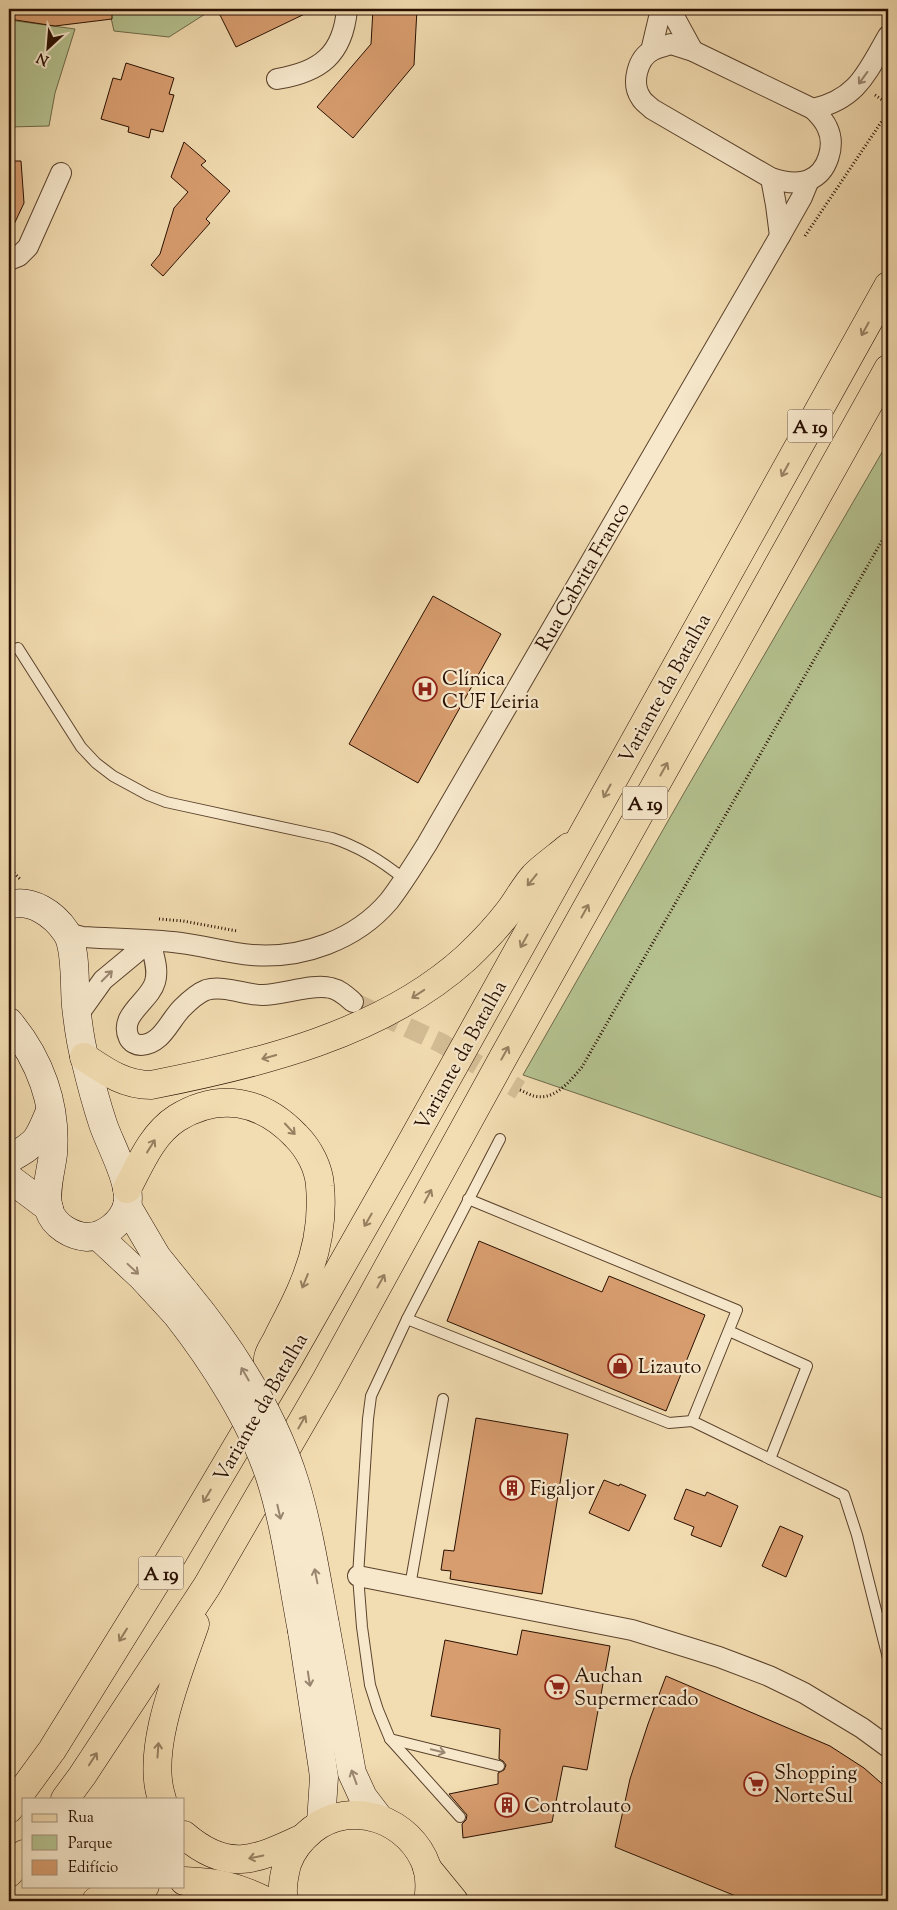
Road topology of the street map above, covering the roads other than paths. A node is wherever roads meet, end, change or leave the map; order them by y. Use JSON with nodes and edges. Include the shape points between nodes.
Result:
{"nodes":[{"id":1,"x":347,"y":9,"type":"edge"},
{"id":2,"x":661,"y":9,"type":"edge"},
{"id":3,"x":670,"y":9,"type":"edge"},
{"id":4,"x":888,"y":36,"type":"edge"},
{"id":5,"x":651,"y":51,"type":"junction"},
{"id":6,"x":693,"y":51,"type":"junction"},
{"id":7,"x":277,"y":79,"type":"dead end"},
{"id":8,"x":813,"y":109,"type":"junction"},
{"id":9,"x":61,"y":173,"type":"dead end"},
{"id":10,"x":771,"y":178,"type":"junction"},
{"id":11,"x":809,"y":180,"type":"junction"},
{"id":12,"x":780,"y":236,"type":"junction"},
{"id":13,"x":9,"y":260,"type":"edge"},
{"id":14,"x":888,"y":286,"type":"edge"},
{"id":15,"x":888,"y":369,"type":"edge"},
{"id":16,"x":18,"y":648,"type":"dead end"},
{"id":17,"x":582,"y":837,"type":"junction"},
{"id":18,"x":404,"y":879,"type":"junction"},
{"id":19,"x":16,"y":896,"type":"edge"},
{"id":20,"x":67,"y":933,"type":"junction"},
{"id":21,"x":150,"y":941,"type":"junction"},
{"id":22,"x":353,"y":1002,"type":"tunnel mouth"},
{"id":23,"x":78,"y":1015,"type":"junction"},
{"id":24,"x":9,"y":1022,"type":"edge"},
{"id":25,"x":84,"y":1057,"type":"junction"},
{"id":26,"x":50,"y":1110,"type":"junction"},
{"id":27,"x":500,"y":1139,"type":"dead end"},
{"id":28,"x":9,"y":1159,"type":"edge"},
{"id":29,"x":9,"y":1178,"type":"edge"},
{"id":30,"x":127,"y":1198,"type":"junction"},
{"id":31,"x":468,"y":1199,"type":"junction"},
{"id":32,"x":48,"y":1208,"type":"junction"},
{"id":33,"x":98,"y":1236,"type":"junction"},
{"id":34,"x":182,"y":1304,"type":"junction"},
{"id":35,"x":406,"y":1319,"type":"junction"},
{"id":36,"x":729,"y":1331,"type":"junction"},
{"id":37,"x":267,"y":1394,"type":"junction"},
{"id":38,"x":443,"y":1399,"type":"dead end"},
{"id":39,"x":692,"y":1421,"type":"junction"},
{"id":40,"x":770,"y":1459,"type":"junction"},
{"id":41,"x":358,"y":1576,"type":"junction"},
{"id":42,"x":207,"y":1586,"type":"junction"},
{"id":43,"x":410,"y":1586,"type":"junction"},
{"id":44,"x":313,"y":1627,"type":"junction"},
{"id":45,"x":888,"y":1658,"type":"edge"},
{"id":46,"x":390,"y":1739,"type":"junction"},
{"id":47,"x":888,"y":1747,"type":"edge"},
{"id":48,"x":499,"y":1766,"type":"dead end"},
{"id":49,"x":66,"y":1798,"type":"edge"},
{"id":50,"x":162,"y":1798,"type":"edge"},
{"id":51,"x":9,"y":1809,"type":"edge"},
{"id":52,"x":460,"y":1817,"type":"dead end"},
{"id":53,"x":379,"y":1818,"type":"junction"},
{"id":54,"x":311,"y":1831,"type":"junction"},
{"id":55,"x":185,"y":1836,"type":"edge"},
{"id":56,"x":22,"y":1857,"type":"edge"},
{"id":57,"x":9,"y":1873,"type":"edge"},
{"id":58,"x":185,"y":1882,"type":"edge"},
{"id":59,"x":138,"y":1888,"type":"edge"},
{"id":60,"x":448,"y":1900,"type":"edge"},
{"id":61,"x":96,"y":1901,"type":"edge"},
{"id":62,"x":266,"y":1901,"type":"edge"},
{"id":63,"x":284,"y":1901,"type":"edge"}],
"edges":[{"from":1,"to":7,"type":"street","via":[[342,32],[326,60],[314,69]]},
{"from":2,"to":5,"type":"street"},
{"from":3,"to":6,"type":"street"},
{"from":4,"to":8,"type":"street","one_way":true,"via":[[862,80],[838,100]]},
{"from":5,"to":6,"type":"street","via":[[672,44]]},
{"from":5,"to":10,"type":"street","via":[[636,73],[640,98],[652,109]]},
{"from":6,"to":8,"type":"street"},
{"from":8,"to":11,"type":"street","name":"Rua Cabrita Franco","via":[[827,126],[831,138],[823,168]]},
{"from":9,"to":13,"type":"street","via":[[28,247]]},
{"from":10,"to":11,"type":"street","via":[[785,182]]},
{"from":10,"to":12,"type":"street"},
{"from":11,"to":12,"type":"street","name":"Rua Cabrita Franco"},
{"from":12,"to":18,"type":"street","name":"Rua Cabrita Franco"},
{"from":14,"to":17,"type":"main road","name":"Variante da Batalha","number":"A 19","one_way":true},
{"from":42,"to":15,"type":"main road","name":"Variante da Batalha","number":"A 19","one_way":true,"via":[[326,1380]]},
{"from":16,"to":18,"type":"lane","via":[[81,747],[113,776],[166,802],[351,844]]},
{"from":17,"to":25,"type":"main road","one_way":true,"via":[[534,877],[493,931],[465,959],[422,991],[371,1021],[339,1035],[272,1056],[151,1085],[125,1082]]},
{"from":17,"to":37,"type":"main road","name":"Variante da Batalha","number":"A 19","one_way":true},
{"from":18,"to":21,"type":"street","name":"Rua Cabrita Franco","via":[[388,901],[356,929],[303,952],[252,955]]},
{"from":19,"to":20,"type":"main road","via":[[59,923]]},
{"from":20,"to":21,"type":"street","name":"Rua Cabrita Franco","via":[[82,937]]},
{"from":20,"to":23,"type":"main road"},
{"from":21,"to":22,"type":"street","via":[[156,982],[132,1014],[126,1029],[133,1043],[139,1045],[159,1038],[182,1008],[206,990],[274,995],[329,987]]},
{"from":23,"to":21,"type":"street","one_way":true,"via":[[102,980]]},
{"from":23,"to":25,"type":"main road"},
{"from":24,"to":26,"type":"main road","via":[[36,1062],[46,1087]]},
{"from":25,"to":30,"type":"main road"},
{"from":26,"to":28,"type":"main road","via":[[34,1144]]},
{"from":26,"to":32,"type":"main road","via":[[53,1147]]},
{"from":27,"to":31,"type":"lane"},
{"from":29,"to":32,"type":"main road"},
{"from":30,"to":33,"type":"main road","via":[[121,1218]]},
{"from":30,"to":34,"type":"main road"},
{"from":30,"to":37,"type":"main road","one_way":true,"via":[[147,1152],[164,1128],[188,1112],[212,1103],[256,1108],[283,1122],[301,1141],[312,1158],[320,1184],[317,1248],[304,1284],[268,1357]]},
{"from":31,"to":35,"type":"lane"},
{"from":31,"to":36,"type":"lane","via":[[737,1310]]},
{"from":32,"to":33,"type":"main road","via":[[52,1218],[68,1231],[80,1236]]},
{"from":33,"to":34,"type":"main road","one_way":true,"via":[[142,1277]]},
{"from":34,"to":44,"type":"main road","bridge":true,"via":[[235,1357],[280,1441],[307,1528]]},
{"from":35,"to":39,"type":"lane","via":[[669,1423]]},
{"from":35,"to":41,"type":"lane","via":[[371,1396]]},
{"from":36,"to":39,"type":"lane"},
{"from":36,"to":40,"type":"lane","via":[[807,1366]]},
{"from":37,"to":51,"type":"main road","name":"Variante da Batalha","number":"A 19","one_way":true,"via":[[171,1558],[52,1750]]},
{"from":38,"to":43,"type":"lane"},
{"from":39,"to":40,"type":"lane"},
{"from":40,"to":45,"type":"lane","via":[[844,1495]]},
{"from":41,"to":43,"type":"street"},
{"from":41,"to":46,"type":"lane","via":[[370,1686]]},
{"from":49,"to":42,"type":"main road","name":"Variante da Batalha","number":"A 19","one_way":true},
{"from":50,"to":42,"type":"main road","one_way":true,"via":[[158,1778],[160,1738],[172,1688]]},
{"from":43,"to":47,"type":"street","via":[[632,1630],[718,1657],[804,1693]]},
{"from":53,"to":44,"type":"main road","one_way":true,"via":[[363,1797],[352,1773]]},
{"from":44,"to":54,"type":"main road","one_way":true,"via":[[323,1784]]},
{"from":46,"to":48,"type":"lane","one_way":true},
{"from":46,"to":52,"type":"lane"},
{"from":53,"to":54,"type":"main road","via":[[360,1814],[340,1816]]},
{"from":53,"to":60,"type":"main road","via":[[400,1829],[417,1846]]},
{"from":54,"to":55,"type":"main road","one_way":true,"via":[[266,1855],[245,1860],[207,1852]]},
{"from":54,"to":63,"type":"main road","via":[[290,1856],[284,1876]]},
{"from":56,"to":57,"type":"main road"},
{"from":58,"to":62,"type":"main road","via":[[223,1884]]},
{"from":59,"to":61,"type":"main road"}]}
